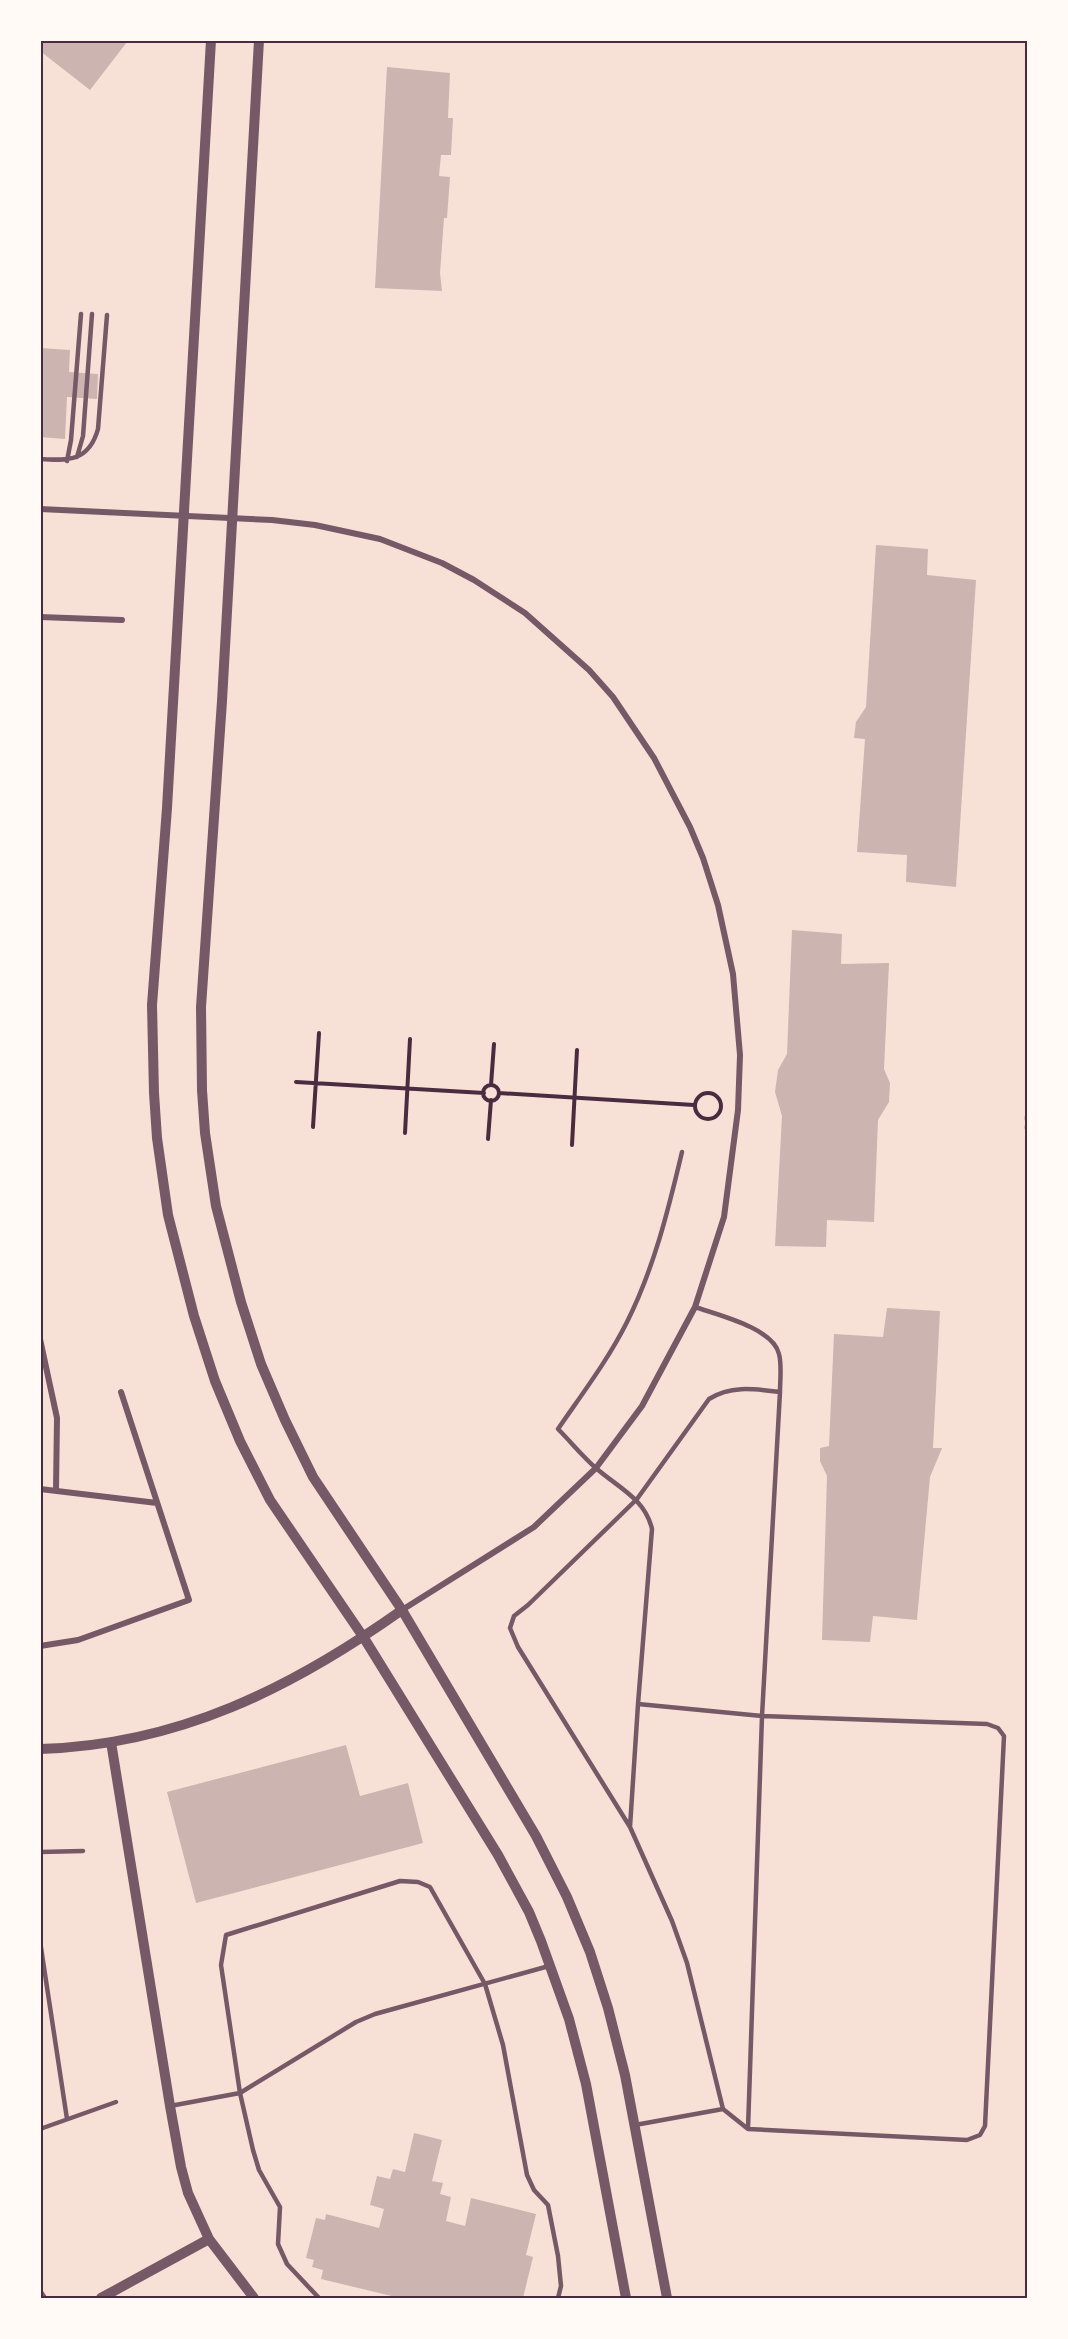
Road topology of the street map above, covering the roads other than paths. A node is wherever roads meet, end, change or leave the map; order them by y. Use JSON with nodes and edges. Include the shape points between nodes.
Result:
{"nodes":[{"id":1,"x":211,"y":40,"type":"edge"},
{"id":2,"x":259,"y":40,"type":"edge"},
{"id":3,"x":81,"y":314,"type":"dead end"},
{"id":4,"x":93,"y":314,"type":"dead end"},
{"id":5,"x":107,"y":315,"type":"dead end"},
{"id":6,"x":77,"y":457,"type":"junction"},
{"id":7,"x":40,"y":459,"type":"edge"},
{"id":8,"x":67,"y":461,"type":"junction"},
{"id":9,"x":40,"y":508,"type":"edge"},
{"id":10,"x":183,"y":515,"type":"junction"},
{"id":11,"x":233,"y":518,"type":"junction"},
{"id":12,"x":40,"y":616,"type":"edge"},
{"id":13,"x":122,"y":620,"type":"dead end"},
{"id":14,"x":682,"y":1152,"type":"dead end"},
{"id":15,"x":695,"y":1307,"type":"junction"},
{"id":16,"x":40,"y":1339,"type":"edge"},
{"id":17,"x":121,"y":1392,"type":"dead end"},
{"id":18,"x":780,"y":1392,"type":"junction"},
{"id":19,"x":596,"y":1468,"type":"junction"},
{"id":20,"x":40,"y":1489,"type":"edge"},
{"id":21,"x":56,"y":1490,"type":"junction"},
{"id":22,"x":637,"y":1499,"type":"junction"},
{"id":23,"x":157,"y":1503,"type":"junction"},
{"id":24,"x":402,"y":1610,"type":"junction"},
{"id":25,"x":364,"y":1638,"type":"junction"},
{"id":26,"x":40,"y":1646,"type":"edge"},
{"id":27,"x":638,"y":1704,"type":"junction"},
{"id":28,"x":762,"y":1716,"type":"junction"},
{"id":29,"x":111,"y":1742,"type":"junction"},
{"id":30,"x":40,"y":1749,"type":"edge"},
{"id":31,"x":630,"y":1827,"type":"junction"},
{"id":32,"x":83,"y":1851,"type":"dead end"},
{"id":33,"x":40,"y":1852,"type":"edge"},
{"id":34,"x":40,"y":1941,"type":"edge"},
{"id":35,"x":550,"y":1966,"type":"junction"},
{"id":36,"x":485,"y":1984,"type":"junction"},
{"id":37,"x":240,"y":2093,"type":"junction"},
{"id":38,"x":116,"y":2102,"type":"dead end"},
{"id":39,"x":170,"y":2106,"type":"junction"},
{"id":40,"x":723,"y":2109,"type":"junction"},
{"id":41,"x":67,"y":2119,"type":"junction"},
{"id":42,"x":635,"y":2125,"type":"junction"},
{"id":43,"x":40,"y":2129,"type":"edge"},
{"id":44,"x":748,"y":2129,"type":"junction"},
{"id":45,"x":209,"y":2239,"type":"junction"},
{"id":46,"x":40,"y":2292,"type":"edge"},
{"id":47,"x":44,"y":2298,"type":"edge"},
{"id":48,"x":100,"y":2298,"type":"edge"},
{"id":49,"x":254,"y":2298,"type":"edge"},
{"id":50,"x":320,"y":2298,"type":"edge"},
{"id":51,"x":558,"y":2298,"type":"edge"},
{"id":52,"x":626,"y":2298,"type":"edge"},
{"id":53,"x":667,"y":2298,"type":"edge"}],
"edges":[{"from":1,"to":10,"type":"street"},
{"from":2,"to":11,"type":"street"},
{"from":3,"to":8,"type":"lane"},
{"from":4,"to":6,"type":"lane","via":[[83,436]]},
{"from":5,"to":6,"type":"lane","via":[[98,429],[86,452]]},
{"from":6,"to":8,"type":"lane"},
{"from":7,"to":8,"type":"lane"},
{"from":9,"to":10,"type":"street"},
{"from":10,"to":11,"type":"street"},
{"from":10,"to":25,"type":"street","via":[[168,808],[152,1005],[157,1138],[168,1215],[194,1317],[240,1441],[270,1500]]},
{"from":11,"to":15,"type":"street","via":[[296,522],[353,532],[442,562],[474,580],[525,613],[589,670],[613,697],[654,758],[703,858],[725,935],[737,1009],[740,1066],[732,1166],[724,1216]]},
{"from":11,"to":24,"type":"street","via":[[201,1007],[202,1090],[216,1206],[241,1302],[285,1420],[313,1477]]},
{"from":12,"to":13,"type":"street"},
{"from":14,"to":19,"type":"lane","via":[[645,1284],[610,1353],[558,1429]]},
{"from":15,"to":18,"type":"lane","via":[[753,1328],[776,1345],[780,1355]]},
{"from":15,"to":19,"type":"street","via":[[642,1406]]},
{"from":16,"to":21,"type":"street","via":[[57,1418]]},
{"from":17,"to":23,"type":"street"},
{"from":18,"to":22,"type":"lane","via":[[745,1388],[721,1392],[709,1399]]},
{"from":18,"to":28,"type":"lane"},
{"from":19,"to":22,"type":"lane"},
{"from":19,"to":24,"type":"street","via":[[534,1527]]},
{"from":20,"to":21,"type":"street"},
{"from":21,"to":23,"type":"street"},
{"from":22,"to":27,"type":"lane","via":[[652,1529]]},
{"from":22,"to":31,"type":"lane","via":[[514,1616],[510,1628]]},
{"from":23,"to":26,"type":"street","via":[[189,1600],[78,1640]]},
{"from":24,"to":25,"type":"street"},
{"from":24,"to":42,"type":"street","via":[[536,1836],[567,1898],[608,2008]]},
{"from":25,"to":29,"type":"street","via":[[257,1698],[190,1723]]},
{"from":25,"to":35,"type":"street","via":[[498,1855],[529,1912]]},
{"from":27,"to":28,"type":"lane"},
{"from":27,"to":31,"type":"lane"},
{"from":28,"to":44,"type":"lane"},
{"from":28,"to":44,"type":"lane","via":[[987,1724],[998,1728],[1004,1736],[985,2126],[980,2135],[967,2140]]},
{"from":29,"to":30,"type":"street"},
{"from":29,"to":39,"type":"street"},
{"from":31,"to":40,"type":"lane","via":[[687,1963]]},
{"from":32,"to":33,"type":"lane"},
{"from":34,"to":41,"type":"lane"},
{"from":35,"to":36,"type":"lane"},
{"from":35,"to":52,"type":"street","via":[[586,2084]]},
{"from":36,"to":37,"type":"lane","via":[[356,2022]]},
{"from":36,"to":37,"type":"lane","via":[[430,1887],[418,1882],[400,1881],[226,1935],[221,1965]]},
{"from":36,"to":51,"type":"lane","via":[[503,2045],[527,2175],[548,2205],[558,2256]]},
{"from":37,"to":39,"type":"lane"},
{"from":37,"to":50,"type":"lane","via":[[259,2170],[280,2207],[278,2244],[287,2264]]},
{"from":38,"to":41,"type":"lane"},
{"from":39,"to":45,"type":"street","via":[[188,2193]]},
{"from":40,"to":42,"type":"lane"},
{"from":40,"to":44,"type":"lane"},
{"from":41,"to":43,"type":"lane"},
{"from":42,"to":53,"type":"street"},
{"from":45,"to":48,"type":"street"},
{"from":45,"to":49,"type":"street"},
{"from":46,"to":47,"type":"street"}]}
